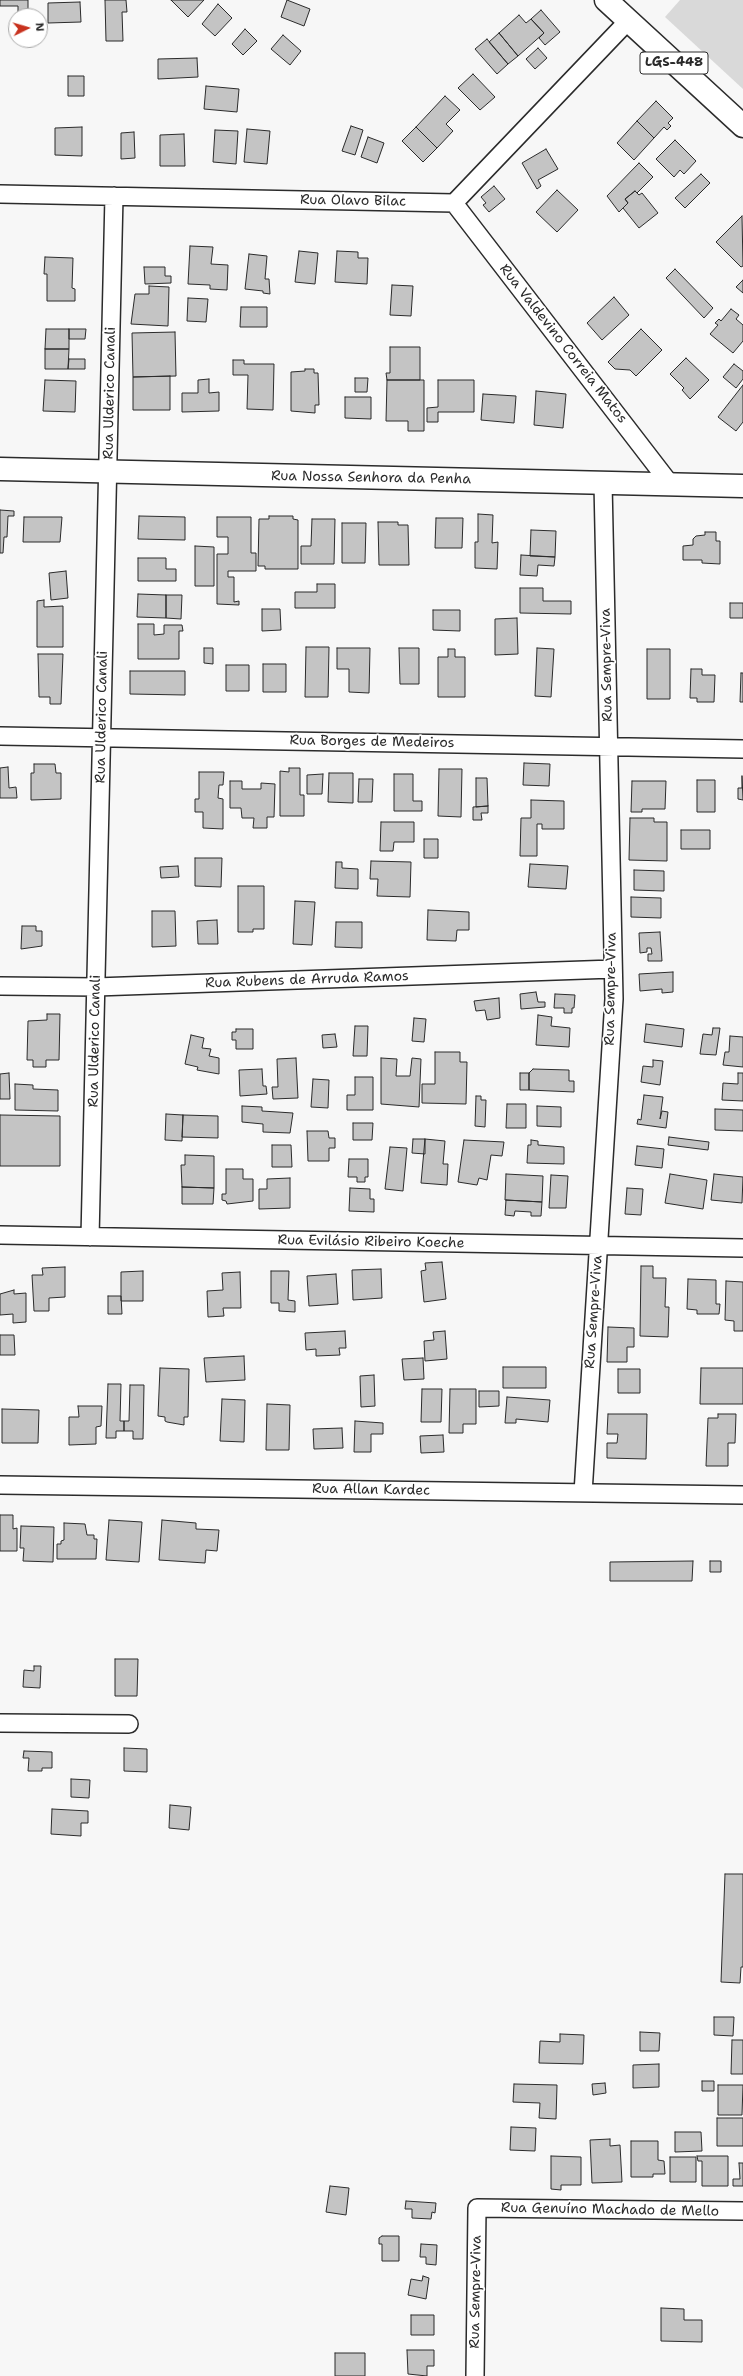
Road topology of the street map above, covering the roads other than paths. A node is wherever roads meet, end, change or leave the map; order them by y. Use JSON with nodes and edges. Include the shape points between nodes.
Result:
{"nodes":[{"id":1,"x":606,"y":0,"type":"edge"},
{"id":2,"x":628,"y":21,"type":"junction"},
{"id":3,"x":743,"y":126,"type":"edge"},
{"id":4,"x":0,"y":194,"type":"edge"},
{"id":5,"x":114,"y":196,"type":"junction"},
{"id":6,"x":454,"y":203,"type":"junction"},
{"id":7,"x":0,"y":470,"type":"edge"},
{"id":8,"x":108,"y":472,"type":"junction"},
{"id":9,"x":603,"y":483,"type":"junction"},
{"id":10,"x":672,"y":485,"type":"junction"},
{"id":11,"x":743,"y":486,"type":"edge"},
{"id":12,"x":0,"y":736,"type":"edge"},
{"id":13,"x":102,"y":738,"type":"junction"},
{"id":14,"x":610,"y":747,"type":"junction"},
{"id":15,"x":743,"y":749,"type":"edge"},
{"id":16,"x":614,"y":969,"type":"junction"},
{"id":17,"x":0,"y":986,"type":"edge"},
{"id":18,"x":96,"y":988,"type":"junction"},
{"id":19,"x":0,"y":1236,"type":"edge"},
{"id":20,"x":90,"y":1237,"type":"junction"},
{"id":21,"x":598,"y":1246,"type":"junction"},
{"id":22,"x":743,"y":1248,"type":"edge"},
{"id":23,"x":0,"y":1485,"type":"edge"},
{"id":24,"x":583,"y":1493,"type":"junction"},
{"id":25,"x":743,"y":1495,"type":"edge"},
{"id":26,"x":0,"y":1723,"type":"edge"},
{"id":27,"x":129,"y":1724,"type":"dead end"},
{"id":28,"x":478,"y":2208,"type":"joint"},
{"id":29,"x":743,"y":2211,"type":"edge"},
{"id":30,"x":475,"y":2376,"type":"edge"}],
"edges":[{"from":1,"to":2,"type":"street","number":"LGS-448"},
{"from":2,"to":3,"type":"street","number":"LGS-448"},
{"from":2,"to":6,"type":"street"},
{"from":4,"to":5,"type":"street","name":"Rua Olavo Bilac"},
{"from":5,"to":6,"type":"street","name":"Rua Olavo Bilac"},
{"from":5,"to":8,"type":"street","name":"Rua Ulderico Canali"},
{"from":6,"to":10,"type":"street","name":"Rua Valdevino Correia Matos"},
{"from":7,"to":8,"type":"street","name":"Rua Nossa Senhora da Penha"},
{"from":8,"to":9,"type":"street","name":"Rua Nossa Senhora da Penha"},
{"from":8,"to":13,"type":"street","name":"Rua Ulderico Canali"},
{"from":9,"to":10,"type":"street","name":"Rua Nossa Senhora da Penha"},
{"from":9,"to":14,"type":"street","name":"Rua Sempre-Viva"},
{"from":10,"to":11,"type":"street","name":"Rua Nossa Senhora da Penha"},
{"from":12,"to":13,"type":"street","name":"Rua Borges de Medeiros"},
{"from":13,"to":14,"type":"street","name":"Rua Borges de Medeiros"},
{"from":13,"to":18,"type":"street","name":"Rua Ulderico Canali"},
{"from":14,"to":15,"type":"street","name":"Rua Borges de Medeiros"},
{"from":14,"to":16,"type":"street","name":"Rua Sempre-Viva"},
{"from":16,"to":18,"type":"street","name":"Rua Rubens de Arruda Ramos"},
{"from":16,"to":21,"type":"street","name":"Rua Sempre-Viva"},
{"from":17,"to":18,"type":"street","name":"Rua Rubens de Arruda Ramos"},
{"from":18,"to":20,"type":"street","name":"Rua Ulderico Canali"},
{"from":19,"to":20,"type":"street","name":"Rua Evilásio Ribeiro Koeche"},
{"from":20,"to":21,"type":"street","name":"Rua Evilásio Ribeiro Koeche"},
{"from":21,"to":22,"type":"street","name":"Rua Evilásio Ribeiro Koeche"},
{"from":21,"to":24,"type":"street","name":"Rua Sempre-Viva"},
{"from":23,"to":24,"type":"street","name":"Rua Allan Kardec"},
{"from":24,"to":25,"type":"street","name":"Rua Allan Kardec"},
{"from":26,"to":27,"type":"street"},
{"from":28,"to":29,"type":"street","name":"Rua Genuíno Machado de Mello"},
{"from":28,"to":30,"type":"street","name":"Rua Sempre-Viva"}]}
